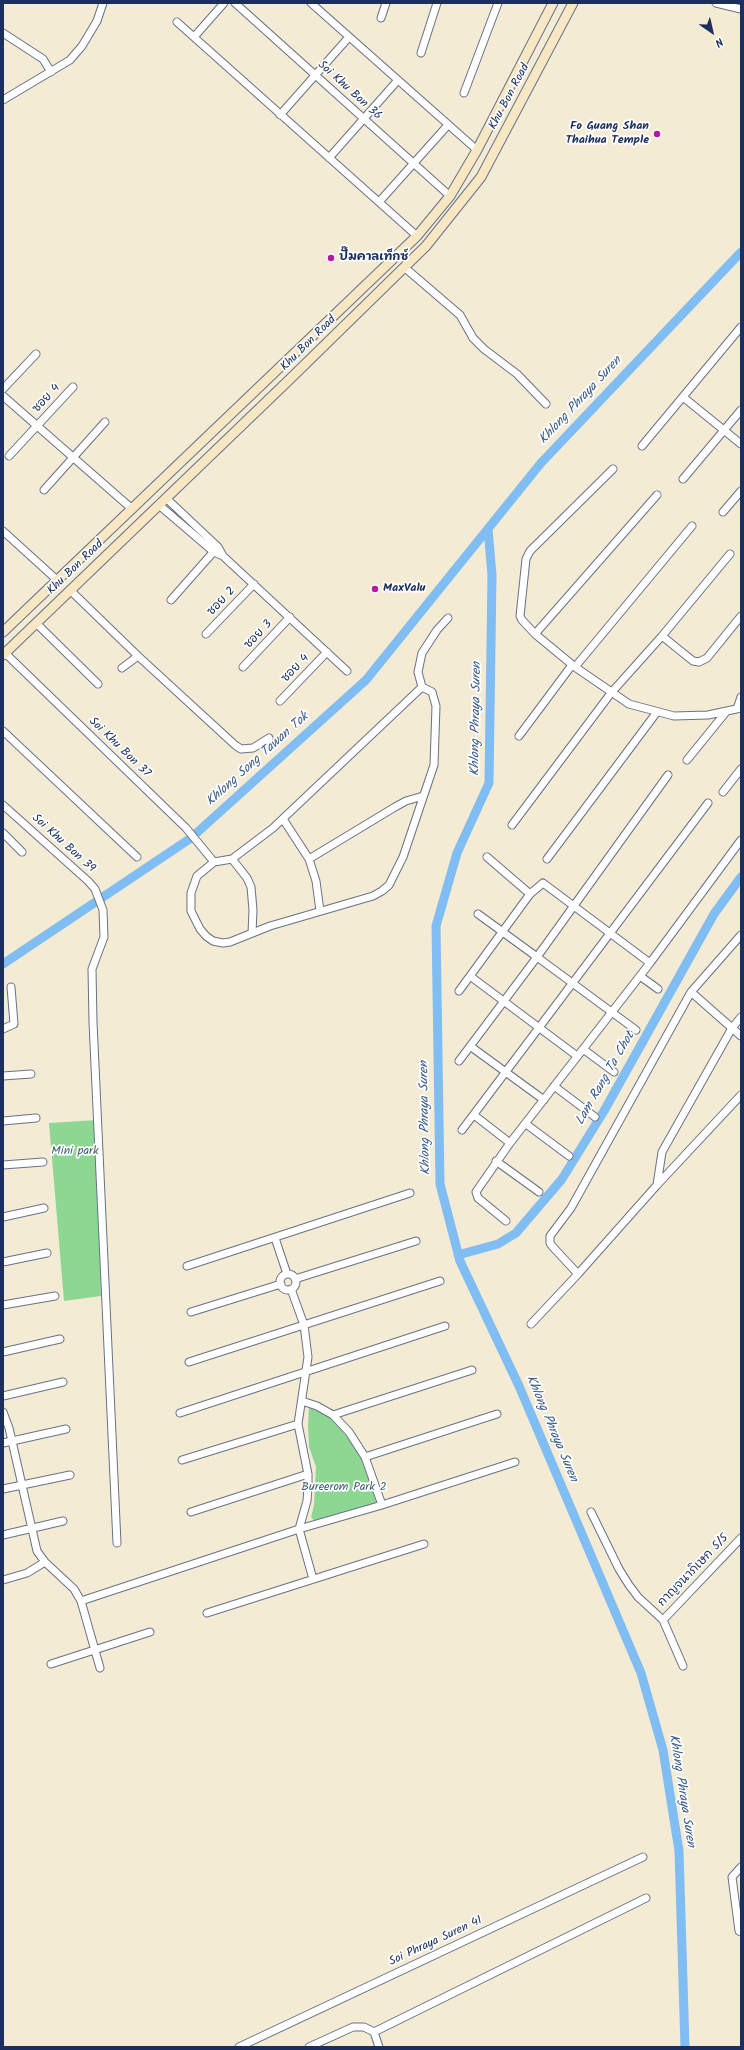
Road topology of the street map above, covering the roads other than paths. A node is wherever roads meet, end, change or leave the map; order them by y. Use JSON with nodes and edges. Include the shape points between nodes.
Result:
{"nodes":[{"id":1,"x":103,"y":3,"type":"edge"},
{"id":2,"x":224,"y":3,"type":"edge"},
{"id":3,"x":235,"y":3,"type":"edge"},
{"id":4,"x":311,"y":3,"type":"edge"},
{"id":5,"x":386,"y":3,"type":"edge"},
{"id":6,"x":438,"y":3,"type":"edge"},
{"id":7,"x":498,"y":3,"type":"edge"},
{"id":8,"x":553,"y":3,"type":"edge"},
{"id":9,"x":573,"y":3,"type":"edge"},
{"id":10,"x":716,"y":3,"type":"edge"},
{"id":11,"x":737,"y":7,"type":"edge"},
{"id":12,"x":381,"y":18,"type":"dead end"},
{"id":13,"x":177,"y":22,"type":"dead end"},
{"id":14,"x":3,"y":33,"type":"edge"},
{"id":15,"x":194,"y":37,"type":"junction"},
{"id":16,"x":350,"y":37,"type":"junction"},
{"id":17,"x":421,"y":53,"type":"dead end"},
{"id":18,"x":51,"y":72,"type":"junction"},
{"id":19,"x":316,"y":76,"type":"junction"},
{"id":20,"x":398,"y":80,"type":"junction"},
{"id":21,"x":464,"y":93,"type":"dead end"},
{"id":22,"x":3,"y":100,"type":"edge"},
{"id":23,"x":280,"y":115,"type":"junction"},
{"id":24,"x":364,"y":119,"type":"junction"},
{"id":25,"x":448,"y":125,"type":"junction"},
{"id":26,"x":477,"y":150,"type":"junction"},
{"id":27,"x":329,"y":158,"type":"junction"},
{"id":28,"x":414,"y":164,"type":"junction"},
{"id":29,"x":450,"y":196,"type":"junction"},
{"id":30,"x":380,"y":202,"type":"junction"},
{"id":31,"x":416,"y":236,"type":"junction"},
{"id":32,"x":404,"y":267,"type":"junction"},
{"id":33,"x":741,"y":327,"type":"edge"},
{"id":34,"x":320,"y":329,"type":"junction"},
{"id":35,"x":330,"y":339,"type":"junction"},
{"id":36,"x":36,"y":354,"type":"dead end"},
{"id":37,"x":73,"y":387,"type":"dead end"},
{"id":38,"x":3,"y":389,"type":"edge"},
{"id":39,"x":3,"y":396,"type":"edge"},
{"id":40,"x":683,"y":398,"type":"junction"},
{"id":41,"x":546,"y":404,"type":"dead end"},
{"id":42,"x":741,"y":410,"type":"edge"},
{"id":43,"x":105,"y":422,"type":"dead end"},
{"id":44,"x":36,"y":426,"type":"junction"},
{"id":45,"x":724,"y":430,"type":"junction"},
{"id":46,"x":741,"y":444,"type":"edge"},
{"id":47,"x":642,"y":446,"type":"dead end"},
{"id":48,"x":9,"y":456,"type":"dead end"},
{"id":49,"x":73,"y":458,"type":"junction"},
{"id":50,"x":612,"y":470,"type":"dead end"},
{"id":51,"x":683,"y":479,"type":"dead end"},
{"id":52,"x":44,"y":490,"type":"dead end"},
{"id":53,"x":741,"y":491,"type":"edge"},
{"id":54,"x":657,"y":495,"type":"dead end"},
{"id":55,"x":166,"y":498,"type":"junction"},
{"id":56,"x":159,"y":505,"type":"junction"},
{"id":57,"x":131,"y":508,"type":"junction"},
{"id":58,"x":723,"y":512,"type":"dead end"},
{"id":59,"x":692,"y":526,"type":"dead end"},
{"id":60,"x":3,"y":531,"type":"edge"},
{"id":61,"x":216,"y":550,"type":"junction"},
{"id":62,"x":730,"y":554,"type":"dead end"},
{"id":63,"x":57,"y":580,"type":"junction"},
{"id":64,"x":254,"y":584,"type":"junction"},
{"id":65,"x":70,"y":590,"type":"junction"},
{"id":66,"x":171,"y":600,"type":"dead end"},
{"id":67,"x":741,"y":616,"type":"edge"},
{"id":68,"x":290,"y":617,"type":"junction"},
{"id":69,"x":448,"y":618,"type":"dead end"},
{"id":70,"x":36,"y":624,"type":"junction"},
{"id":71,"x":3,"y":632,"type":"edge"},
{"id":72,"x":206,"y":634,"type":"dead end"},
{"id":73,"x":535,"y":634,"type":"junction"},
{"id":74,"x":662,"y":636,"type":"junction"},
{"id":75,"x":328,"y":652,"type":"junction"},
{"id":76,"x":4,"y":654,"type":"edge"},
{"id":77,"x":138,"y":656,"type":"junction"},
{"id":78,"x":574,"y":666,"type":"junction"},
{"id":79,"x":243,"y":667,"type":"dead end"},
{"id":80,"x":122,"y":668,"type":"dead end"},
{"id":81,"x":347,"y":670,"type":"dead end"},
{"id":82,"x":98,"y":684,"type":"dead end"},
{"id":83,"x":422,"y":687,"type":"junction"},
{"id":84,"x":611,"y":693,"type":"junction"},
{"id":85,"x":741,"y":697,"type":"edge"},
{"id":86,"x":280,"y":701,"type":"dead end"},
{"id":87,"x":739,"y":708,"type":"edge"},
{"id":88,"x":657,"y":712,"type":"junction"},
{"id":89,"x":726,"y":712,"type":"junction"},
{"id":90,"x":3,"y":731,"type":"edge"},
{"id":91,"x":519,"y":736,"type":"dead end"},
{"id":92,"x":269,"y":738,"type":"dead end"},
{"id":93,"x":688,"y":760,"type":"dead end"},
{"id":94,"x":741,"y":769,"type":"edge"},
{"id":95,"x":668,"y":776,"type":"dead end"},
{"id":96,"x":723,"y":792,"type":"dead end"},
{"id":97,"x":424,"y":796,"type":"junction"},
{"id":98,"x":708,"y":803,"type":"dead end"},
{"id":99,"x":3,"y":805,"type":"edge"},
{"id":100,"x":283,"y":819,"type":"junction"},
{"id":101,"x":512,"y":825,"type":"dead end"},
{"id":102,"x":3,"y":833,"type":"edge"},
{"id":103,"x":741,"y":840,"type":"edge"},
{"id":104,"x":22,"y":852,"type":"dead end"},
{"id":105,"x":137,"y":857,"type":"dead end"},
{"id":106,"x":488,"y":857,"type":"dead end"},
{"id":107,"x":232,"y":859,"type":"junction"},
{"id":108,"x":309,"y":859,"type":"junction"},
{"id":109,"x":547,"y":859,"type":"dead end"},
{"id":110,"x":214,"y":862,"type":"junction"},
{"id":111,"x":530,"y":894,"type":"junction"},
{"id":112,"x":573,"y":904,"type":"junction"},
{"id":113,"x":320,"y":911,"type":"junction"},
{"id":114,"x":478,"y":914,"type":"dead end"},
{"id":115,"x":503,"y":932,"type":"junction"},
{"id":116,"x":609,"y":932,"type":"junction"},
{"id":117,"x":252,"y":933,"type":"junction"},
{"id":118,"x":741,"y":935,"type":"edge"},
{"id":119,"x":537,"y":957,"type":"junction"},
{"id":120,"x":650,"y":963,"type":"junction"},
{"id":121,"x":470,"y":976,"type":"junction"},
{"id":122,"x":640,"y":976,"type":"junction"},
{"id":123,"x":573,"y":983,"type":"junction"},
{"id":124,"x":11,"y":987,"type":"dead end"},
{"id":125,"x":658,"y":989,"type":"dead end"},
{"id":126,"x":459,"y":990,"type":"dead end"},
{"id":127,"x":690,"y":992,"type":"junction"},
{"id":128,"x":503,"y":1001,"type":"junction"},
{"id":129,"x":612,"y":1011,"type":"junction"},
{"id":130,"x":741,"y":1017,"type":"edge"},
{"id":131,"x":540,"y":1027,"type":"junction"},
{"id":132,"x":732,"y":1028,"type":"junction"},
{"id":133,"x":3,"y":1029,"type":"edge"},
{"id":134,"x":636,"y":1030,"type":"dead end"},
{"id":135,"x":741,"y":1036,"type":"edge"},
{"id":136,"x":470,"y":1046,"type":"junction"},
{"id":137,"x":583,"y":1049,"type":"junction"},
{"id":138,"x":577,"y":1056,"type":"junction"},
{"id":139,"x":459,"y":1061,"type":"dead end"},
{"id":140,"x":506,"y":1072,"type":"junction"},
{"id":141,"x":614,"y":1072,"type":"dead end"},
{"id":142,"x":31,"y":1074,"type":"dead end"},
{"id":143,"x":3,"y":1076,"type":"edge"},
{"id":144,"x":554,"y":1086,"type":"junction"},
{"id":145,"x":741,"y":1096,"type":"edge"},
{"id":146,"x":544,"y":1100,"type":"junction"},
{"id":147,"x":474,"y":1115,"type":"junction"},
{"id":148,"x":595,"y":1117,"type":"dead end"},
{"id":149,"x":36,"y":1118,"type":"dead end"},
{"id":150,"x":3,"y":1121,"type":"edge"},
{"id":151,"x":526,"y":1124,"type":"junction"},
{"id":152,"x":462,"y":1130,"type":"dead end"},
{"id":153,"x":510,"y":1143,"type":"junction"},
{"id":154,"x":569,"y":1156,"type":"dead end"},
{"id":155,"x":496,"y":1161,"type":"junction"},
{"id":156,"x":43,"y":1162,"type":"dead end"},
{"id":157,"x":3,"y":1165,"type":"edge"},
{"id":158,"x":657,"y":1185,"type":"junction"},
{"id":159,"x":539,"y":1192,"type":"dead end"},
{"id":160,"x":410,"y":1193,"type":"dead end"},
{"id":161,"x":44,"y":1208,"type":"dead end"},
{"id":162,"x":3,"y":1217,"type":"edge"},
{"id":163,"x":506,"y":1221,"type":"dead end"},
{"id":164,"x":275,"y":1238,"type":"junction"},
{"id":165,"x":416,"y":1241,"type":"dead end"},
{"id":166,"x":46,"y":1252,"type":"dead end"},
{"id":167,"x":3,"y":1262,"type":"edge"},
{"id":168,"x":187,"y":1266,"type":"dead end"},
{"id":169,"x":287,"y":1274,"type":"junction"},
{"id":170,"x":578,"y":1274,"type":"junction"},
{"id":171,"x":296,"y":1279,"type":"junction"},
{"id":172,"x":440,"y":1281,"type":"dead end"},
{"id":173,"x":281,"y":1284,"type":"junction"},
{"id":174,"x":291,"y":1290,"type":"junction"},
{"id":175,"x":55,"y":1296,"type":"dead end"},
{"id":176,"x":3,"y":1305,"type":"edge"},
{"id":177,"x":191,"y":1312,"type":"dead end"},
{"id":178,"x":531,"y":1324,"type":"dead end"},
{"id":179,"x":304,"y":1325,"type":"junction"},
{"id":180,"x":445,"y":1326,"type":"dead end"},
{"id":181,"x":60,"y":1339,"type":"dead end"},
{"id":182,"x":3,"y":1352,"type":"edge"},
{"id":183,"x":189,"y":1362,"type":"dead end"},
{"id":184,"x":472,"y":1370,"type":"dead end"},
{"id":185,"x":307,"y":1372,"type":"junction"},
{"id":186,"x":63,"y":1382,"type":"dead end"},
{"id":187,"x":3,"y":1396,"type":"edge"},
{"id":188,"x":302,"y":1401,"type":"junction"},
{"id":189,"x":3,"y":1412,"type":"edge"},
{"id":190,"x":180,"y":1412,"type":"dead end"},
{"id":191,"x":497,"y":1414,"type":"dead end"},
{"id":192,"x":333,"y":1415,"type":"junction"},
{"id":193,"x":298,"y":1424,"type":"junction"},
{"id":194,"x":66,"y":1429,"type":"dead end"},
{"id":195,"x":12,"y":1442,"type":"junction"},
{"id":196,"x":3,"y":1443,"type":"edge"},
{"id":197,"x":365,"y":1457,"type":"junction"},
{"id":198,"x":182,"y":1460,"type":"dead end"},
{"id":199,"x":515,"y":1462,"type":"dead end"},
{"id":200,"x":308,"y":1474,"type":"junction"},
{"id":201,"x":70,"y":1475,"type":"dead end"},
{"id":202,"x":22,"y":1486,"type":"junction"},
{"id":203,"x":3,"y":1489,"type":"edge"},
{"id":204,"x":382,"y":1505,"type":"junction"},
{"id":205,"x":191,"y":1512,"type":"dead end"},
{"id":206,"x":590,"y":1512,"type":"dead end"},
{"id":207,"x":63,"y":1521,"type":"dead end"},
{"id":208,"x":299,"y":1528,"type":"junction"},
{"id":209,"x":31,"y":1529,"type":"junction"},
{"id":210,"x":3,"y":1535,"type":"edge"},
{"id":211,"x":741,"y":1538,"type":"edge"},
{"id":212,"x":117,"y":1543,"type":"dead end"},
{"id":213,"x":424,"y":1544,"type":"dead end"},
{"id":214,"x":45,"y":1562,"type":"junction"},
{"id":215,"x":313,"y":1579,"type":"junction"},
{"id":216,"x":3,"y":1580,"type":"edge"},
{"id":217,"x":82,"y":1601,"type":"junction"},
{"id":218,"x":207,"y":1613,"type":"dead end"},
{"id":219,"x":663,"y":1620,"type":"junction"},
{"id":220,"x":150,"y":1632,"type":"dead end"},
{"id":221,"x":96,"y":1650,"type":"junction"},
{"id":222,"x":51,"y":1664,"type":"dead end"},
{"id":223,"x":683,"y":1666,"type":"dead end"},
{"id":224,"x":100,"y":1668,"type":"dead end"},
{"id":225,"x":643,"y":1857,"type":"dead end"},
{"id":226,"x":741,"y":1866,"type":"edge"},
{"id":227,"x":646,"y":1898,"type":"dead end"},
{"id":228,"x":741,"y":1932,"type":"edge"},
{"id":229,"x":374,"y":2032,"type":"junction"},
{"id":230,"x":239,"y":2047,"type":"edge"},
{"id":231,"x":309,"y":2047,"type":"edge"},
{"id":232,"x":379,"y":2047,"type":"edge"}],
"edges":[{"from":1,"to":18,"type":"street","via":[[97,21],[82,46],[70,60]]},
{"from":2,"to":15,"type":"street"},
{"from":3,"to":19,"type":"street","name":"Soi Khu Bon 36"},
{"from":4,"to":16,"type":"street"},
{"from":5,"to":12,"type":"street"},
{"from":6,"to":17,"type":"street"},
{"from":7,"to":21,"type":"street"},
{"from":8,"to":26,"type":"main road","name":"Khu Bon Road"},
{"from":9,"to":32,"type":"main road","name":"Khu Bon Road","via":[[481,177],[426,246]]},
{"from":10,"to":11,"type":"street"},
{"from":13,"to":15,"type":"street"},
{"from":14,"to":18,"type":"street","via":[[43,59]]},
{"from":15,"to":23,"type":"street"},
{"from":16,"to":19,"type":"street"},
{"from":16,"to":20,"type":"street"},
{"from":18,"to":22,"type":"street"},
{"from":19,"to":23,"type":"street"},
{"from":19,"to":24,"type":"street","name":"Soi Khu Bon 36"},
{"from":20,"to":24,"type":"street"},
{"from":20,"to":25,"type":"street"},
{"from":23,"to":27,"type":"street"},
{"from":24,"to":27,"type":"street"},
{"from":24,"to":28,"type":"street","name":"Soi Khu Bon 36"},
{"from":25,"to":26,"type":"street"},
{"from":25,"to":28,"type":"street"},
{"from":26,"to":29,"type":"main road","name":"Khu Bon Road"},
{"from":27,"to":30,"type":"street"},
{"from":28,"to":29,"type":"street","name":"Soi Khu Bon 36"},
{"from":28,"to":30,"type":"street"},
{"from":29,"to":31,"type":"main road","name":"Khu Bon Road"},
{"from":30,"to":31,"type":"street"},
{"from":31,"to":34,"type":"main road","name":"Khu Bon Road"},
{"from":32,"to":35,"type":"main road","name":"Khu Bon Road"},
{"from":32,"to":41,"type":"street","via":[[460,315],[472,338],[517,374]]},
{"from":33,"to":40,"type":"street"},
{"from":34,"to":35,"type":"main road"},
{"from":34,"to":57,"type":"main road","name":"Khu Bon Road"},
{"from":35,"to":55,"type":"main road","name":"Khu Bon Road"},
{"from":36,"to":38,"type":"street"},
{"from":37,"to":44,"type":"street","name":"ซอย 4"},
{"from":39,"to":44,"type":"street"},
{"from":40,"to":45,"type":"street"},
{"from":40,"to":47,"type":"street"},
{"from":42,"to":45,"type":"street"},
{"from":43,"to":49,"type":"street"},
{"from":44,"to":48,"type":"street"},
{"from":44,"to":49,"type":"street"},
{"from":45,"to":46,"type":"street"},
{"from":45,"to":51,"type":"street"},
{"from":49,"to":52,"type":"street"},
{"from":49,"to":57,"type":"street"},
{"from":50,"to":73,"type":"street","via":[[530,551],[526,559],[520,616]]},
{"from":53,"to":58,"type":"street"},
{"from":54,"to":73,"type":"street"},
{"from":55,"to":56,"type":"main road","name":"Khu Bon Road"},
{"from":55,"to":61,"type":"street"},
{"from":56,"to":61,"type":"street"},
{"from":56,"to":65,"type":"main road","name":"Khu Bon Road"},
{"from":57,"to":63,"type":"main road","name":"Khu Bon Road"},
{"from":59,"to":78,"type":"street"},
{"from":60,"to":63,"type":"street"},
{"from":61,"to":64,"type":"street"},
{"from":61,"to":66,"type":"street"},
{"from":62,"to":74,"type":"street"},
{"from":63,"to":71,"type":"main road","name":"Khu Bon Road"},
{"from":64,"to":68,"type":"street"},
{"from":64,"to":72,"type":"street","name":"ซอย 2"},
{"from":65,"to":70,"type":"main road","name":"Khu Bon Road"},
{"from":65,"to":77,"type":"street"},
{"from":67,"to":74,"type":"street","via":[[707,658],[699,662],[693,661]]},
{"from":68,"to":75,"type":"street"},
{"from":68,"to":79,"type":"street","name":"ซอย 3"},
{"from":69,"to":83,"type":"street","via":[[422,653],[418,672]]},
{"from":70,"to":76,"type":"main road","name":"Khu Bon Road"},
{"from":70,"to":82,"type":"street"},
{"from":73,"to":78,"type":"street"},
{"from":74,"to":84,"type":"street"},
{"from":75,"to":81,"type":"street"},
{"from":75,"to":86,"type":"street","name":"ซอย 4"},
{"from":76,"to":110,"type":"street","name":"Soi Khu Bon 37","via":[[186,828]]},
{"from":77,"to":80,"type":"street"},
{"from":77,"to":92,"type":"street","via":[[241,749],[253,748]]},
{"from":78,"to":84,"type":"street"},
{"from":78,"to":91,"type":"street"},
{"from":83,"to":97,"type":"street","via":[[432,692],[436,706],[434,765]]},
{"from":83,"to":100,"type":"street"},
{"from":84,"to":88,"type":"street","via":[[629,704]]},
{"from":84,"to":101,"type":"street"},
{"from":85,"to":87,"type":"street"},
{"from":87,"to":89,"type":"street"},
{"from":88,"to":89,"type":"street","via":[[674,716]]},
{"from":88,"to":109,"type":"street"},
{"from":89,"to":93,"type":"street"},
{"from":90,"to":105,"type":"street"},
{"from":94,"to":96,"type":"street"},
{"from":95,"to":112,"type":"street"},
{"from":97,"to":108,"type":"street","via":[[395,806]]},
{"from":97,"to":113,"type":"street","via":[[403,857],[389,885],[373,896]]},
{"from":98,"to":116,"type":"street"},
{"from":99,"to":212,"type":"street","name":"Soi Khu Bon 39","via":[[82,875],[95,889],[103,910],[104,937],[92,969],[93,1022]]},
{"from":100,"to":107,"type":"street"},
{"from":100,"to":108,"type":"street"},
{"from":102,"to":104,"type":"street"},
{"from":103,"to":120,"type":"street"},
{"from":106,"to":111,"type":"street"},
{"from":107,"to":110,"type":"street"},
{"from":107,"to":117,"type":"street","via":[[251,887]]},
{"from":108,"to":113,"type":"street","via":[[316,881]]},
{"from":110,"to":117,"type":"street","via":[[197,876],[193,883],[190,901],[194,919],[213,941],[230,942]]},
{"from":111,"to":112,"type":"street","via":[[540,884],[545,883]]},
{"from":111,"to":115,"type":"street"},
{"from":112,"to":116,"type":"street"},
{"from":112,"to":119,"type":"street"},
{"from":113,"to":117,"type":"street"},
{"from":114,"to":115,"type":"street"},
{"from":115,"to":119,"type":"street"},
{"from":115,"to":121,"type":"street"},
{"from":116,"to":120,"type":"street"},
{"from":116,"to":123,"type":"street"},
{"from":118,"to":127,"type":"street"},
{"from":119,"to":123,"type":"street"},
{"from":119,"to":128,"type":"street"},
{"from":120,"to":122,"type":"street"},
{"from":121,"to":126,"type":"street"},
{"from":121,"to":128,"type":"street"},
{"from":122,"to":125,"type":"street"},
{"from":122,"to":129,"type":"street"},
{"from":123,"to":129,"type":"street"},
{"from":123,"to":131,"type":"street"},
{"from":124,"to":133,"type":"street","via":[[14,1024]]},
{"from":127,"to":132,"type":"street"},
{"from":127,"to":170,"type":"street","via":[[571,1208],[550,1236],[552,1246]]},
{"from":128,"to":131,"type":"street"},
{"from":128,"to":136,"type":"street"},
{"from":129,"to":134,"type":"street"},
{"from":129,"to":137,"type":"street"},
{"from":130,"to":132,"type":"street"},
{"from":131,"to":138,"type":"street"},
{"from":131,"to":140,"type":"street"},
{"from":132,"to":135,"type":"street"},
{"from":132,"to":158,"type":"street","via":[[662,1152]]},
{"from":136,"to":139,"type":"street"},
{"from":136,"to":140,"type":"street"},
{"from":137,"to":138,"type":"street"},
{"from":137,"to":141,"type":"street"},
{"from":138,"to":144,"type":"street"},
{"from":140,"to":146,"type":"street"},
{"from":140,"to":147,"type":"street"},
{"from":142,"to":143,"type":"street"},
{"from":144,"to":146,"type":"street"},
{"from":144,"to":148,"type":"street"},
{"from":145,"to":158,"type":"street"},
{"from":146,"to":151,"type":"street"},
{"from":147,"to":152,"type":"street"},
{"from":147,"to":153,"type":"street"},
{"from":149,"to":150,"type":"street"},
{"from":151,"to":153,"type":"street"},
{"from":151,"to":154,"type":"street"},
{"from":153,"to":155,"type":"street"},
{"from":155,"to":159,"type":"street"},
{"from":155,"to":163,"type":"street","via":[[476,1192],[482,1202]]},
{"from":156,"to":157,"type":"street"},
{"from":158,"to":170,"type":"street"},
{"from":160,"to":164,"type":"street"},
{"from":161,"to":162,"type":"street"},
{"from":164,"to":168,"type":"street"},
{"from":164,"to":169,"type":"street"},
{"from":165,"to":171,"type":"street"},
{"from":166,"to":167,"type":"street"},
{"from":169,"to":171,"type":"street"},
{"from":169,"to":173,"type":"street","via":[[281,1279]]},
{"from":170,"to":178,"type":"street"},
{"from":171,"to":174,"type":"street"},
{"from":172,"to":179,"type":"street"},
{"from":173,"to":174,"type":"street","via":[[285,1289]]},
{"from":173,"to":177,"type":"street"},
{"from":174,"to":179,"type":"street"},
{"from":175,"to":176,"type":"street"},
{"from":179,"to":183,"type":"street"},
{"from":179,"to":185,"type":"street"},
{"from":180,"to":185,"type":"street"},
{"from":181,"to":182,"type":"street"},
{"from":184,"to":192,"type":"street"},
{"from":185,"to":188,"type":"street"},
{"from":185,"to":190,"type":"street"},
{"from":186,"to":187,"type":"street"},
{"from":188,"to":192,"type":"street"},
{"from":188,"to":193,"type":"street"},
{"from":189,"to":195,"type":"street"},
{"from":191,"to":197,"type":"street"},
{"from":192,"to":197,"type":"street"},
{"from":193,"to":198,"type":"street"},
{"from":193,"to":200,"type":"street"},
{"from":194,"to":195,"type":"street"},
{"from":195,"to":196,"type":"street"},
{"from":195,"to":202,"type":"street"},
{"from":197,"to":204,"type":"street"},
{"from":199,"to":204,"type":"street"},
{"from":200,"to":205,"type":"street"},
{"from":200,"to":208,"type":"street","via":[[307,1501]]},
{"from":201,"to":202,"type":"street"},
{"from":202,"to":203,"type":"street"},
{"from":202,"to":209,"type":"street"},
{"from":204,"to":208,"type":"street"},
{"from":206,"to":219,"type":"street","via":[[629,1586]]},
{"from":207,"to":209,"type":"street"},
{"from":208,"to":215,"type":"street"},
{"from":208,"to":217,"type":"street"},
{"from":209,"to":210,"type":"street"},
{"from":209,"to":214,"type":"street","via":[[37,1551]]},
{"from":211,"to":219,"type":"street","name":"กาญจนาภิเษก 5/5"},
{"from":213,"to":215,"type":"street"},
{"from":214,"to":216,"type":"street","via":[[27,1573]]},
{"from":214,"to":217,"type":"street","via":[[67,1582]]},
{"from":215,"to":218,"type":"street"},
{"from":217,"to":221,"type":"street"},
{"from":219,"to":223,"type":"street"},
{"from":220,"to":221,"type":"street"},
{"from":221,"to":222,"type":"street"},
{"from":221,"to":224,"type":"street"},
{"from":225,"to":230,"type":"street","name":"Soi Phraya Suren 41"},
{"from":226,"to":228,"type":"street","via":[[732,1877]]},
{"from":227,"to":229,"type":"street"},
{"from":229,"to":231,"type":"street","via":[[364,2027],[353,2027]]},
{"from":229,"to":232,"type":"street"}]}
